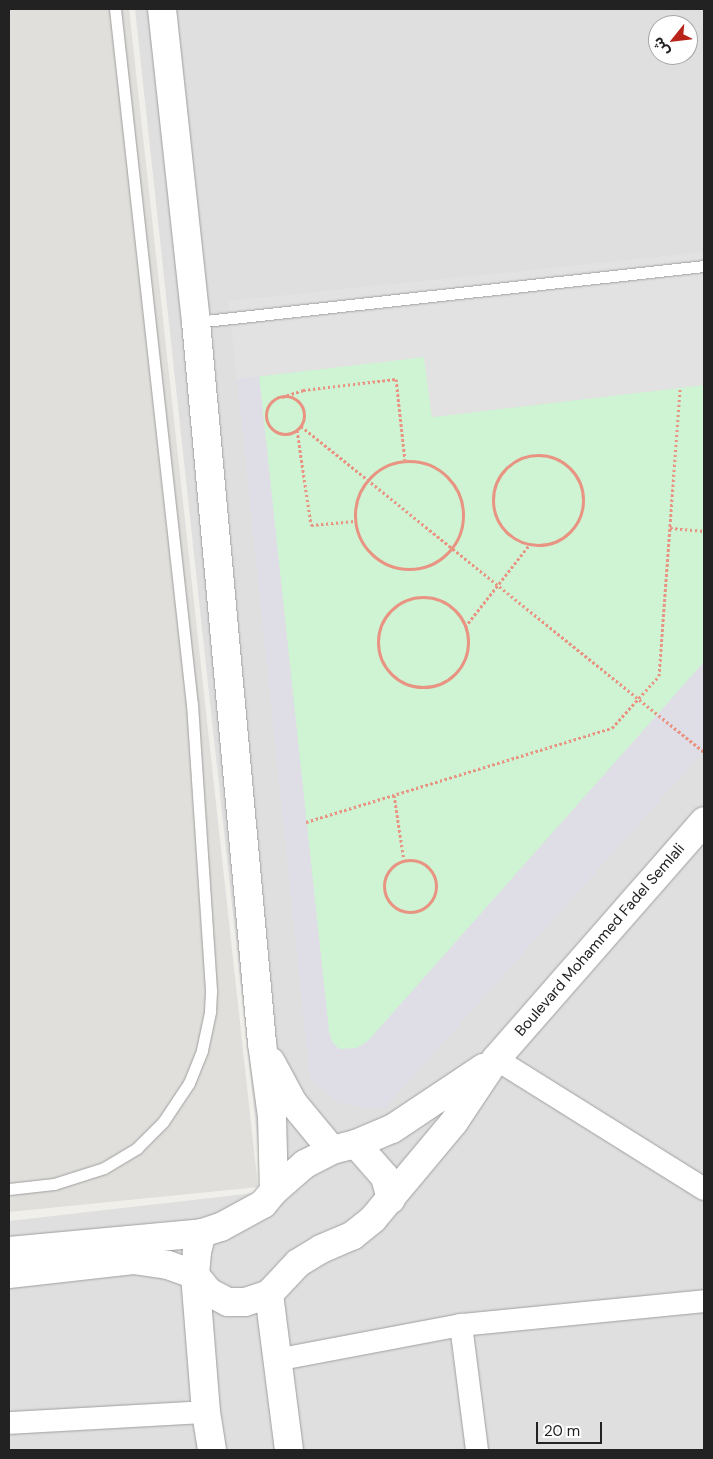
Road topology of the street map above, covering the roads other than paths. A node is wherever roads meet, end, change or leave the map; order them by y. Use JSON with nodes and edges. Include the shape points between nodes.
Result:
{"nodes":[{"id":1,"x":115,"y":9,"type":"edge"},
{"id":2,"x":162,"y":9,"type":"edge"},
{"id":3,"x":704,"y":266,"type":"edge"},
{"id":4,"x":196,"y":322,"type":"junction"},
{"id":5,"x":704,"y":821,"type":"edge"},
{"id":6,"x":262,"y":1042,"type":"junction"},
{"id":7,"x":496,"y":1059,"type":"junction"},
{"id":8,"x":344,"y":1147,"type":"junction"},
{"id":9,"x":9,"y":1189,"type":"edge"},
{"id":10,"x":704,"y":1189,"type":"edge"},
{"id":11,"x":274,"y":1191,"type":"junction"},
{"id":12,"x":391,"y":1199,"type":"junction"},
{"id":13,"x":202,"y":1233,"type":"junction"},
{"id":14,"x":9,"y":1250,"type":"edge"},
{"id":15,"x":9,"y":1274,"type":"edge"},
{"id":16,"x":195,"y":1275,"type":"junction"},
{"id":17,"x":268,"y":1294,"type":"junction"},
{"id":18,"x":704,"y":1301,"type":"edge"},
{"id":19,"x":461,"y":1325,"type":"junction"},
{"id":20,"x":276,"y":1360,"type":"junction"},
{"id":21,"x":206,"y":1412,"type":"junction"},
{"id":22,"x":9,"y":1423,"type":"edge"},
{"id":23,"x":212,"y":1450,"type":"edge"},
{"id":24,"x":289,"y":1450,"type":"edge"},
{"id":25,"x":477,"y":1450,"type":"edge"}],
"edges":[{"from":1,"to":9,"type":"lane","via":[[192,705],[210,1011],[202,1050],[189,1083],[163,1122],[137,1148],[104,1168],[54,1184]]},
{"from":2,"to":4,"type":"street"},
{"from":3,"to":4,"type":"lane"},
{"from":4,"to":6,"type":"street"},
{"from":5,"to":7,"type":"street","name":"Boulevard Mohammed Fadel Semlali"},
{"from":6,"to":8,"type":"street","via":[[289,1096]]},
{"from":6,"to":11,"type":"street","via":[[272,1117]]},
{"from":7,"to":8,"type":"street","name":"Boulevard Mohammed Fadel Semlali","via":[[392,1129]]},
{"from":7,"to":10,"type":"street"},
{"from":7,"to":12,"type":"street","name":"Boulevard Mohammed Fadel Semlali","via":[[454,1122]]},
{"from":8,"to":11,"type":"street","name":"Boulevard Mohammed Fadel Semlali","via":[[305,1164]]},
{"from":8,"to":12,"type":"street","via":[[385,1177]]},
{"from":11,"to":13,"type":"street","name":"Boulevard Mohammed Fadel Semlali","via":[[263,1204],[245,1215]]},
{"from":12,"to":17,"type":"street","name":"Boulevard Mohammed Fadel Semlali","via":[[352,1236],[298,1263]]},
{"from":13,"to":14,"type":"street","name":"Boulevard Mohammed Fadel Semlali"},
{"from":13,"to":16,"type":"street"},
{"from":15,"to":16,"type":"street","via":[[133,1260],[168,1265]]},
{"from":16,"to":17,"type":"street","via":[[209,1292],[228,1302],[245,1302]]},
{"from":16,"to":21,"type":"street"},
{"from":17,"to":20,"type":"street"},
{"from":18,"to":19,"type":"street"},
{"from":19,"to":20,"type":"street"},
{"from":19,"to":25,"type":"street"},
{"from":20,"to":24,"type":"street"},
{"from":21,"to":22,"type":"street"},
{"from":21,"to":23,"type":"street"}]}
